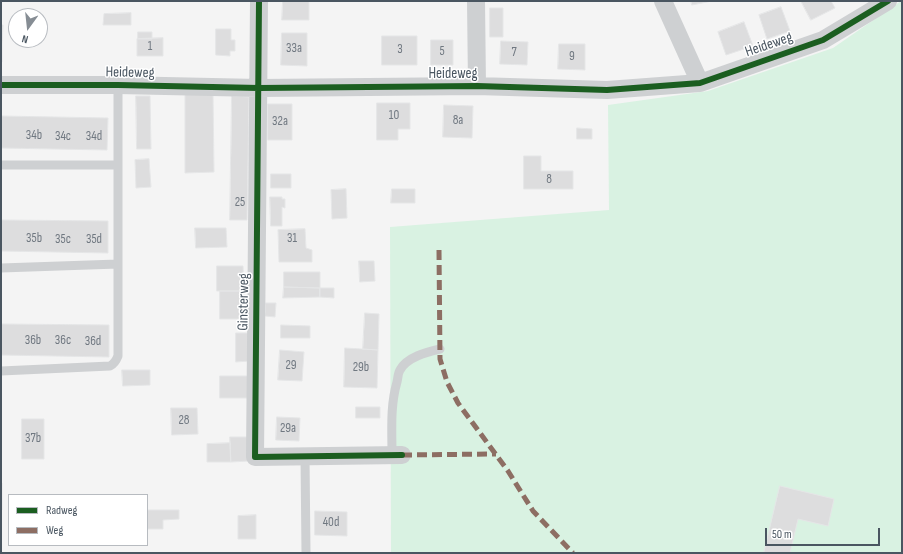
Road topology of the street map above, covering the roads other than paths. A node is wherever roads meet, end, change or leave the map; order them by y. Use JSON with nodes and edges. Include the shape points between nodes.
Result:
{"nodes":[{"id":1,"x":259,"y":1,"type":"edge"},
{"id":2,"x":476,"y":1,"type":"edge"},
{"id":3,"x":663,"y":1,"type":"edge"},
{"id":4,"x":888,"y":1,"type":"edge"},
{"id":5,"x":700,"y":83,"type":"junction"},
{"id":6,"x":1,"y":85,"type":"edge"},
{"id":7,"x":118,"y":85,"type":"junction"},
{"id":8,"x":477,"y":86,"type":"junction"},
{"id":9,"x":259,"y":88,"type":"junction"},
{"id":10,"x":1,"y":165,"type":"edge"},
{"id":11,"x":118,"y":165,"type":"junction"},
{"id":12,"x":118,"y":264,"type":"junction"},
{"id":13,"x":1,"y":268,"type":"edge"},
{"id":14,"x":440,"y":349,"type":"dead end"},
{"id":15,"x":1,"y":371,"type":"edge"},
{"id":16,"x":306,"y":456,"type":"junction"},
{"id":17,"x":397,"y":456,"type":"joint"},
{"id":18,"x":306,"y":553,"type":"edge"}],
"edges":[{"from":1,"to":9,"type":"street","name":"Ginsterweg"},
{"from":2,"to":8,"type":"street"},
{"from":3,"to":5,"type":"street"},
{"from":4,"to":5,"type":"street","name":"Heideweg","via":[[823,40]]},
{"from":5,"to":8,"type":"street","name":"Heideweg","via":[[607,90]]},
{"from":6,"to":7,"type":"street","name":"Heideweg"},
{"from":7,"to":9,"type":"street","name":"Heideweg"},
{"from":7,"to":11,"type":"lane"},
{"from":8,"to":9,"type":"street","name":"Heideweg"},
{"from":9,"to":16,"type":"street","name":"Ginsterweg","via":[[255,457]]},
{"from":10,"to":11,"type":"lane"},
{"from":11,"to":12,"type":"lane"},
{"from":12,"to":13,"type":"lane"},
{"from":12,"to":15,"type":"lane","via":[[118,356],[114,364]]},
{"from":14,"to":17,"type":"lane","via":[[415,357],[400,369],[392,411]]},
{"from":16,"to":17,"type":"street","name":"Ginsterweg"},
{"from":16,"to":18,"type":"lane"}]}
